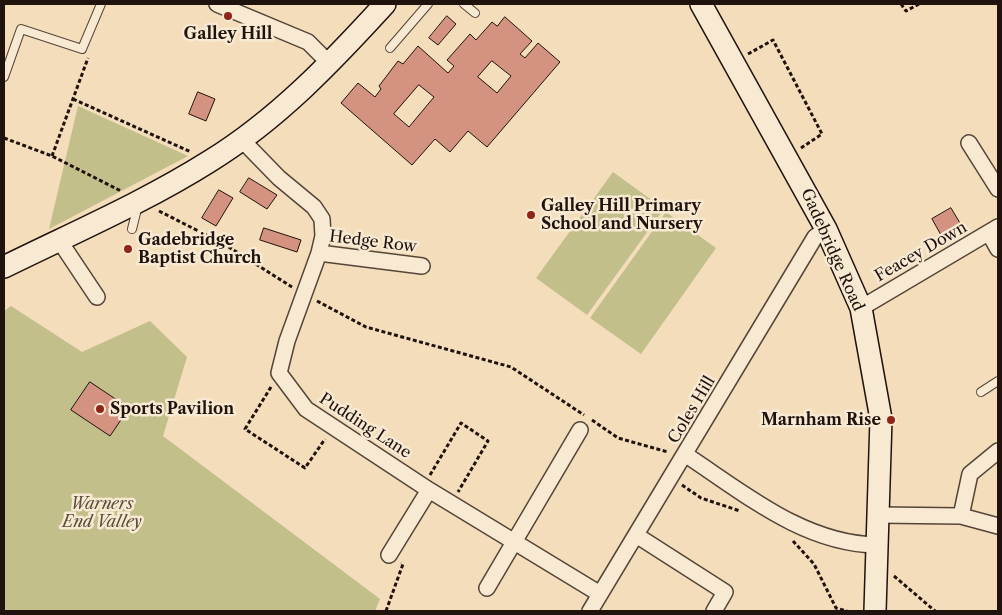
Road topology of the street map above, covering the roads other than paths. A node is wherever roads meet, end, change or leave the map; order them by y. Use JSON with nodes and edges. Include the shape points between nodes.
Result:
{"nodes":[{"id":1,"x":101,"y":4,"type":"edge"},
{"id":2,"x":217,"y":4,"type":"edge"},
{"id":3,"x":385,"y":4,"type":"edge"},
{"id":4,"x":428,"y":4,"type":"edge"},
{"id":5,"x":464,"y":4,"type":"edge"},
{"id":6,"x":701,"y":4,"type":"edge"},
{"id":7,"x":475,"y":13,"type":"dead end"},
{"id":8,"x":390,"y":48,"type":"dead end"},
{"id":9,"x":330,"y":64,"type":"junction"},
{"id":10,"x":4,"y":77,"type":"edge"},
{"id":11,"x":241,"y":140,"type":"junction"},
{"id":12,"x":969,"y":143,"type":"dead end"},
{"id":13,"x":998,"y":190,"type":"edge"},
{"id":14,"x":140,"y":201,"type":"junction"},
{"id":15,"x":132,"y":229,"type":"dead end"},
{"id":16,"x":826,"y":229,"type":"junction"},
{"id":17,"x":994,"y":230,"type":"edge"},
{"id":18,"x":59,"y":240,"type":"junction"},
{"id":19,"x":998,"y":249,"type":"edge"},
{"id":20,"x":319,"y":253,"type":"junction"},
{"id":21,"x":422,"y":266,"type":"dead end"},
{"id":22,"x":4,"y":267,"type":"edge"},
{"id":23,"x":97,"y":297,"type":"dead end"},
{"id":24,"x":860,"y":308,"type":"junction"},
{"id":25,"x":998,"y":381,"type":"edge"},
{"id":26,"x":981,"y":392,"type":"dead end"},
{"id":27,"x":580,"y":430,"type":"dead end"},
{"id":28,"x":998,"y":451,"type":"edge"},
{"id":29,"x":686,"y":455,"type":"junction"},
{"id":30,"x":426,"y":488,"type":"junction"},
{"id":31,"x":877,"y":514,"type":"junction"},
{"id":32,"x":961,"y":516,"type":"junction"},
{"id":33,"x":998,"y":526,"type":"edge"},
{"id":34,"x":636,"y":535,"type":"junction"},
{"id":35,"x":514,"y":541,"type":"junction"},
{"id":36,"x":877,"y":544,"type":"junction"},
{"id":37,"x":389,"y":555,"type":"road end"},
{"id":38,"x":487,"y":588,"type":"dead end"},
{"id":39,"x":600,"y":594,"type":"junction"},
{"id":40,"x":590,"y":611,"type":"edge"},
{"id":41,"x":714,"y":611,"type":"edge"},
{"id":42,"x":874,"y":611,"type":"edge"}],
"edges":[{"from":1,"to":10,"type":"lane","via":[[82,49],[21,29]]},
{"from":2,"to":9,"type":"street","via":[[308,42]]},
{"from":3,"to":9,"type":"street"},
{"from":4,"to":8,"type":"lane"},
{"from":5,"to":7,"type":"lane"},
{"from":6,"to":16,"type":"street","name":"Gadebridge Road"},
{"from":9,"to":11,"type":"street","via":[[293,99]]},
{"from":11,"to":14,"type":"street"},
{"from":11,"to":20,"type":"street","via":[[314,207],[322,219],[324,236]]},
{"from":12,"to":13,"type":"street"},
{"from":14,"to":15,"type":"lane"},
{"from":14,"to":18,"type":"street"},
{"from":16,"to":24,"type":"street","name":"Gadebridge Road"},
{"from":16,"to":29,"type":"street","name":"Coles Hill","via":[[815,237]]},
{"from":17,"to":19,"type":"street"},
{"from":17,"to":24,"type":"street","name":"Feacey Down"},
{"from":18,"to":22,"type":"street"},
{"from":18,"to":23,"type":"street"},
{"from":20,"to":21,"type":"street","name":"Hedge Row"},
{"from":20,"to":30,"type":"street","name":"Pudding Lane","via":[[287,341],[279,373],[306,410]]},
{"from":24,"to":31,"type":"street","name":"Gadebridge Road","via":[[880,419]]},
{"from":25,"to":26,"type":"lane"},
{"from":27,"to":35,"type":"street"},
{"from":28,"to":32,"type":"street","via":[[970,474]]},
{"from":29,"to":34,"type":"street","name":"Coles Hill"},
{"from":29,"to":36,"type":"street","via":[[780,517],[820,535]]},
{"from":30,"to":35,"type":"street","name":"Pudding Lane"},
{"from":30,"to":37,"type":"street"},
{"from":31,"to":32,"type":"street"},
{"from":31,"to":36,"type":"street","name":"Gadebridge Road"},
{"from":32,"to":33,"type":"street"},
{"from":34,"to":39,"type":"street","name":"Coles Hill"},
{"from":34,"to":41,"type":"street","via":[[725,592]]},
{"from":35,"to":38,"type":"street"},
{"from":35,"to":39,"type":"street","name":"Pudding Lane"},
{"from":36,"to":42,"type":"street","name":"Gadebridge Road"},
{"from":39,"to":40,"type":"street","name":"Coles Hill"}]}
